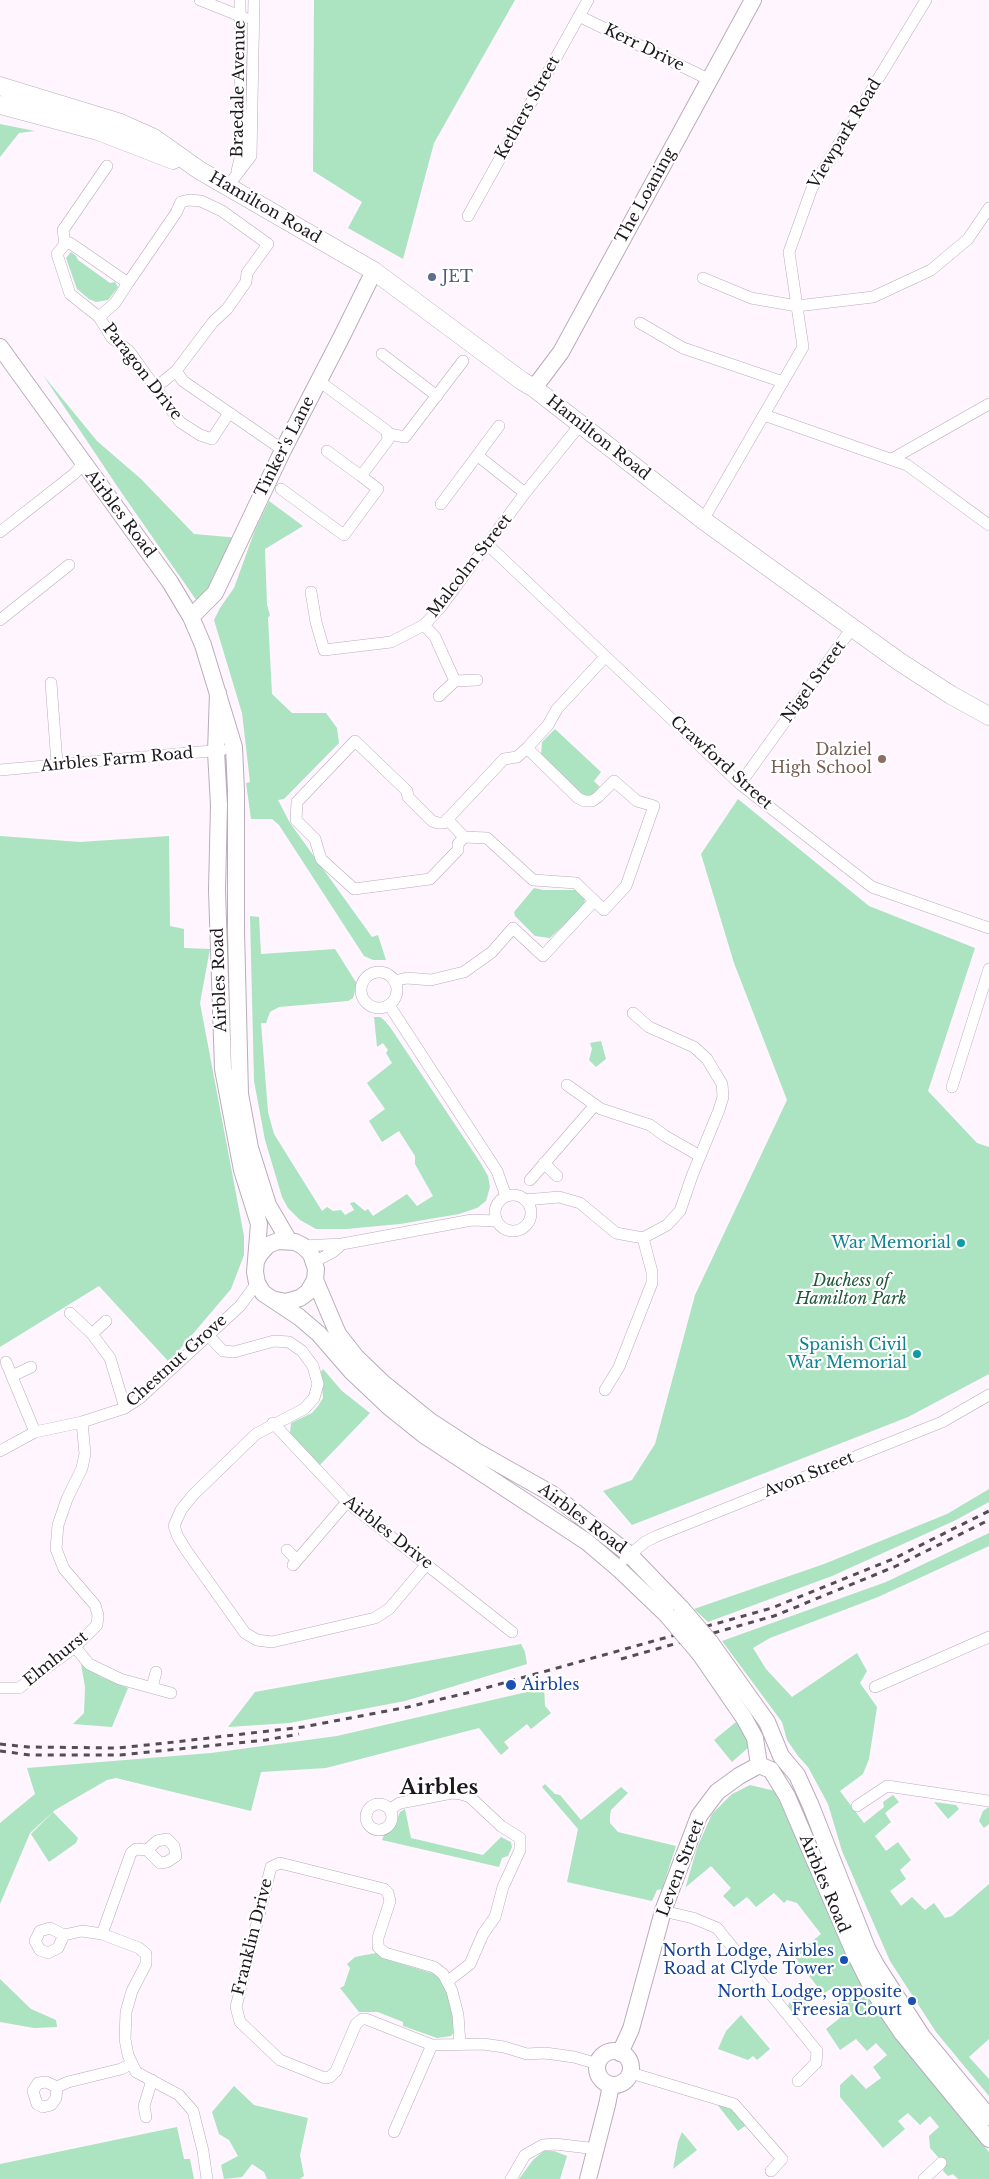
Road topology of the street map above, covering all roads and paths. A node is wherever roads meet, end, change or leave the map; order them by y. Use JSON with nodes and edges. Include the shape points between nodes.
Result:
{"nodes":[{"id":1,"x":200,"y":0,"type":"edge"},
{"id":2,"x":240,"y":0,"type":"edge"},
{"id":3,"x":254,"y":0,"type":"edge"},
{"id":4,"x":588,"y":0,"type":"edge"},
{"id":5,"x":753,"y":0,"type":"edge"},
{"id":6,"x":926,"y":0,"type":"edge"},
{"id":7,"x":240,"y":16,"type":"junction"},
{"id":8,"x":579,"y":16,"type":"junction"},
{"id":9,"x":254,"y":23,"type":"junction"},
{"id":10,"x":710,"y":80,"type":"junction"},
{"id":11,"x":0,"y":86,"type":"edge"},
{"id":12,"x":0,"y":105,"type":"edge"},
{"id":13,"x":107,"y":166,"type":"dead end"},
{"id":14,"x":199,"y":170,"type":"junction"},
{"id":15,"x":231,"y":182,"type":"junction"},
{"id":16,"x":989,"y":208,"type":"edge"},
{"id":17,"x":468,"y":216,"type":"dead end"},
{"id":18,"x":65,"y":244,"type":"junction"},
{"id":19,"x":374,"y":271,"type":"junction"},
{"id":20,"x":702,"y":278,"type":"dead end"},
{"id":21,"x":128,"y":283,"type":"junction"},
{"id":22,"x":797,"y":306,"type":"junction"},
{"id":23,"x":99,"y":317,"type":"junction"},
{"id":24,"x":640,"y":323,"type":"dead end"},
{"id":25,"x":0,"y":346,"type":"edge"},
{"id":26,"x":382,"y":354,"type":"dead end"},
{"id":27,"x":463,"y":361,"type":"dead end"},
{"id":28,"x":176,"y":371,"type":"junction"},
{"id":29,"x":319,"y":381,"type":"junction"},
{"id":30,"x":783,"y":382,"type":"junction"},
{"id":31,"x":155,"y":388,"type":"junction"},
{"id":32,"x":534,"y":388,"type":"junction"},
{"id":33,"x":436,"y":396,"type":"junction"},
{"id":34,"x":989,"y":404,"type":"edge"},
{"id":35,"x":229,"y":413,"type":"junction"},
{"id":36,"x":764,"y":415,"type":"junction"},
{"id":37,"x":580,"y":424,"type":"junction"},
{"id":38,"x":499,"y":426,"type":"dead end"},
{"id":39,"x":389,"y":434,"type":"junction"},
{"id":40,"x":283,"y":450,"type":"junction"},
{"id":41,"x":327,"y":451,"type":"dead end"},
{"id":42,"x":478,"y":456,"type":"junction"},
{"id":43,"x":892,"y":459,"type":"junction"},
{"id":44,"x":83,"y":464,"type":"junction"},
{"id":45,"x":361,"y":476,"type":"junction"},
{"id":46,"x":281,"y":489,"type":"dead end"},
{"id":47,"x":525,"y":493,"type":"junction"},
{"id":48,"x":442,"y":504,"type":"dead end"},
{"id":49,"x":703,"y":520,"type":"junction"},
{"id":50,"x":989,"y":524,"type":"edge"},
{"id":51,"x":0,"y":532,"type":"edge"},
{"id":52,"x":487,"y":544,"type":"junction"},
{"id":53,"x":69,"y":565,"type":"dead end"},
{"id":54,"x":311,"y":592,"type":"dead end"},
{"id":55,"x":191,"y":617,"type":"junction"},
{"id":56,"x":0,"y":620,"type":"edge"},
{"id":57,"x":424,"y":625,"type":"junction"},
{"id":58,"x":852,"y":628,"type":"junction"},
{"id":59,"x":605,"y":657,"type":"junction"},
{"id":60,"x":477,"y":680,"type":"dead end"},
{"id":61,"x":455,"y":681,"type":"junction"},
{"id":62,"x":51,"y":683,"type":"dead end"},
{"id":63,"x":218,"y":693,"type":"junction"},
{"id":64,"x":438,"y":696,"type":"dead end"},
{"id":65,"x":989,"y":716,"type":"edge"},
{"id":66,"x":234,"y":748,"type":"junction"},
{"id":67,"x":527,"y":748,"type":"junction"},
{"id":68,"x":216,"y":752,"type":"junction"},
{"id":69,"x":57,"y":764,"type":"junction"},
{"id":70,"x":0,"y":770,"type":"edge"},
{"id":71,"x":740,"y":784,"type":"junction"},
{"id":72,"x":447,"y":819,"type":"junction"},
{"id":73,"x":464,"y":838,"type":"junction"},
{"id":74,"x":594,"y":901,"type":"junction"},
{"id":75,"x":989,"y":928,"type":"edge"},
{"id":76,"x":989,"y":969,"type":"edge"},
{"id":77,"x":394,"y":981,"type":"junction"},
{"id":78,"x":389,"y":1005,"type":"junction"},
{"id":79,"x":633,"y":1013,"type":"dead end"},
{"id":80,"x":567,"y":1085,"type":"dead end"},
{"id":81,"x":952,"y":1087,"type":"dead end"},
{"id":82,"x":595,"y":1105,"type":"junction"},
{"id":83,"x":700,"y":1156,"type":"junction"},
{"id":84,"x":544,"y":1164,"type":"junction"},
{"id":85,"x":557,"y":1176,"type":"dead end"},
{"id":86,"x":530,"y":1180,"type":"dead end"},
{"id":87,"x":506,"y":1196,"type":"junction"},
{"id":88,"x":528,"y":1205,"type":"junction"},
{"id":89,"x":496,"y":1208,"type":"junction"},
{"id":90,"x":472,"y":1220,"type":"junction"},
{"id":91,"x":496,"y":1221,"type":"junction"},
{"id":92,"x":643,"y":1238,"type":"junction"},
{"id":93,"x":296,"y":1243,"type":"junction"},
{"id":94,"x":342,"y":1244,"type":"junction"},
{"id":95,"x":314,"y":1262,"type":"junction"},
{"id":96,"x":256,"y":1263,"type":"junction"},
{"id":97,"x":315,"y":1280,"type":"junction"},
{"id":98,"x":266,"y":1292,"type":"junction"},
{"id":99,"x":70,"y":1313,"type":"dead end"},
{"id":100,"x":106,"y":1321,"type":"dead end"},
{"id":101,"x":92,"y":1334,"type":"junction"},
{"id":102,"x":207,"y":1334,"type":"junction"},
{"id":103,"x":6,"y":1362,"type":"dead end"},
{"id":104,"x":31,"y":1367,"type":"dead end"},
{"id":105,"x":12,"y":1376,"type":"junction"},
{"id":106,"x":605,"y":1390,"type":"dead end"},
{"id":107,"x":989,"y":1395,"type":"edge"},
{"id":108,"x":125,"y":1408,"type":"junction"},
{"id":109,"x":82,"y":1422,"type":"junction"},
{"id":110,"x":273,"y":1423,"type":"junction"},
{"id":111,"x":35,"y":1432,"type":"junction"},
{"id":112,"x":0,"y":1451,"type":"edge"},
{"id":113,"x":347,"y":1502,"type":"junction"},
{"id":114,"x":287,"y":1550,"type":"dead end"},
{"id":115,"x":629,"y":1554,"type":"junction"},
{"id":116,"x":427,"y":1564,"type":"junction"},
{"id":117,"x":618,"y":1568,"type":"junction"},
{"id":118,"x":675,"y":1612,"type":"junction"},
{"id":119,"x":512,"y":1632,"type":"dead end"},
{"id":120,"x":989,"y":1637,"type":"edge"},
{"id":121,"x":75,"y":1647,"type":"junction"},
{"id":122,"x":705,"y":1648,"type":"junction"},
{"id":123,"x":156,"y":1672,"type":"dead end"},
{"id":124,"x":152,"y":1687,"type":"junction"},
{"id":125,"x":875,"y":1687,"type":"dead end"},
{"id":126,"x":0,"y":1688,"type":"edge"},
{"id":127,"x":171,"y":1693,"type":"dead end"},
{"id":128,"x":780,"y":1753,"type":"junction"},
{"id":129,"x":763,"y":1763,"type":"junction"},
{"id":130,"x":989,"y":1801,"type":"edge"},
{"id":131,"x":395,"y":1806,"type":"dead end"},
{"id":132,"x":857,"y":1806,"type":"dead end"},
{"id":133,"x":148,"y":1850,"type":"dead end"},
{"id":134,"x":663,"y":1910,"type":"junction"},
{"id":135,"x":102,"y":1934,"type":"junction"},
{"id":136,"x":64,"y":1935,"type":"dead end"},
{"id":137,"x":448,"y":1981,"type":"junction"},
{"id":138,"x":460,"y":2044,"type":"junction"},
{"id":139,"x":432,"y":2045,"type":"junction"},
{"id":140,"x":620,"y":2053,"type":"junction"},
{"id":141,"x":131,"y":2064,"type":"junction"},
{"id":142,"x":598,"y":2064,"type":"junction"},
{"id":143,"x":631,"y":2073,"type":"junction"},
{"id":144,"x":152,"y":2080,"type":"junction"},
{"id":145,"x":798,"y":2081,"type":"dead end"},
{"id":146,"x":610,"y":2084,"type":"junction"},
{"id":147,"x":58,"y":2087,"type":"dead end"},
{"id":148,"x":146,"y":2117,"type":"dead end"},
{"id":149,"x":989,"y":2117,"type":"edge"},
{"id":150,"x":394,"y":2132,"type":"dead end"},
{"id":151,"x":989,"y":2139,"type":"edge"},
{"id":152,"x":597,"y":2148,"type":"junction"},
{"id":153,"x":941,"y":2163,"type":"dead end"},
{"id":154,"x":771,"y":2170,"type":"dead end"},
{"id":155,"x":207,"y":2179,"type":"edge"},
{"id":156,"x":511,"y":2179,"type":"edge"},
{"id":157,"x":588,"y":2179,"type":"edge"},
{"id":158,"x":924,"y":2179,"type":"edge"}],
"edges":[{"from":1,"to":7,"type":"street"},
{"from":2,"to":7,"type":"street","name":"Braedale Avenue"},
{"from":3,"to":9,"type":"street","name":"Braedale Avenue"},
{"from":4,"to":8,"type":"street","name":"Kethers Street"},
{"from":5,"to":10,"type":"main road","name":"The Loaning"},
{"from":6,"to":22,"type":"street","name":"Viewpark Road","via":[[812,188],[790,252]]},
{"from":7,"to":9,"type":"street"},
{"from":7,"to":15,"type":"street","name":"Braedale Avenue","via":[[241,154]]},
{"from":8,"to":10,"type":"street","name":"Kerr Drive"},
{"from":8,"to":17,"type":"street","name":"Kethers Street"},
{"from":9,"to":15,"type":"street","name":"Braedale Avenue","via":[[251,156]]},
{"from":10,"to":32,"type":"main road","name":"The Loaning","via":[[561,352]]},
{"from":11,"to":14,"type":"main road","name":"Hamilton Road","via":[[118,122],[154,138]]},
{"from":12,"to":14,"type":"main road","name":"Hamilton Road","via":[[98,131]]},
{"from":13,"to":18,"type":"street","via":[[63,230]]},
{"from":14,"to":15,"type":"main road","name":"Hamilton Road"},
{"from":15,"to":19,"type":"main road","name":"Hamilton Road"},
{"from":16,"to":22,"type":"street","via":[[968,239],[931,270],[873,297]]},
{"from":18,"to":21,"type":"street","via":[[70,243]]},
{"from":18,"to":23,"type":"street","name":"Paragon Drive","via":[[57,254],[70,294]]},
{"from":19,"to":29,"type":"main road","name":"Tinker's Lane"},
{"from":19,"to":32,"type":"main road","name":"Hamilton Road"},
{"from":20,"to":22,"type":"street","via":[[751,298]]},
{"from":21,"to":23,"type":"street","via":[[116,303]]},
{"from":21,"to":28,"type":"street","via":[[182,202],[189,200],[222,212],[268,244],[247,272],[246,282],[227,309],[213,322]]},
{"from":22,"to":30,"type":"street","name":"Viewpark Road","via":[[803,347]]},
{"from":23,"to":31,"type":"street","name":"Paragon Drive","via":[[112,338],[128,351]]},
{"from":24,"to":30,"type":"street","via":[[683,348]]},
{"from":25,"to":44,"type":"main road","name":"Airbles Road"},
{"from":26,"to":33,"type":"street"},
{"from":27,"to":33,"type":"street"},
{"from":28,"to":31,"type":"street"},
{"from":28,"to":35,"type":"street","via":[[182,381]]},
{"from":29,"to":39,"type":"street"},
{"from":29,"to":40,"type":"main road","name":"Tinker's Lane"},
{"from":30,"to":36,"type":"street","name":"Viewpark Road"},
{"from":31,"to":35,"type":"street","name":"Paragon Drive","via":[[180,422],[200,435],[212,439]]},
{"from":32,"to":37,"type":"main road","name":"Hamilton Road"},
{"from":33,"to":39,"type":"street","via":[[405,437]]},
{"from":34,"to":43,"type":"street"},
{"from":35,"to":40,"type":"street"},
{"from":36,"to":43,"type":"street"},
{"from":36,"to":49,"type":"street","name":"Viewpark Road"},
{"from":37,"to":47,"type":"street","name":"Malcolm Street"},
{"from":37,"to":49,"type":"main road","name":"Hamilton Road"},
{"from":38,"to":42,"type":"street"},
{"from":39,"to":45,"type":"street"},
{"from":40,"to":55,"type":"main road","name":"Tinker's Lane","via":[[215,593]]},
{"from":41,"to":45,"type":"street"},
{"from":42,"to":47,"type":"street"},
{"from":42,"to":48,"type":"street"},
{"from":43,"to":50,"type":"street","via":[[908,465]]},
{"from":44,"to":51,"type":"street"},
{"from":44,"to":55,"type":"main road","name":"Airbles Road","via":[[149,553]]},
{"from":45,"to":46,"type":"street","via":[[378,489],[344,535]]},
{"from":47,"to":52,"type":"street","name":"Malcolm Street"},
{"from":49,"to":58,"type":"main road","name":"Hamilton Road"},
{"from":52,"to":57,"type":"street","name":"Malcolm Street"},
{"from":52,"to":59,"type":"street","name":"Crawford Street"},
{"from":53,"to":56,"type":"street"},
{"from":54,"to":57,"type":"street","name":"Malcolm Street","via":[[324,650],[391,642]]},
{"from":55,"to":63,"type":"main road","name":"Airbles Road"},
{"from":57,"to":61,"type":"street","via":[[435,637]]},
{"from":58,"to":65,"type":"main road","name":"Hamilton Road","via":[[914,671]]},
{"from":58,"to":71,"type":"street","name":"Nigel Street"},
{"from":59,"to":67,"type":"street","via":[[557,709],[548,725]]},
{"from":59,"to":71,"type":"street","name":"Crawford Street"},
{"from":60,"to":61,"type":"street"},
{"from":61,"to":64,"type":"street"},
{"from":62,"to":69,"type":"street"},
{"from":63,"to":66,"type":"main road","name":"Airbles Road"},
{"from":63,"to":68,"type":"main road","name":"Airbles Road"},
{"from":66,"to":68,"type":"street","name":"Airbles Farm Road"},
{"from":66,"to":93,"type":"main road","name":"Airbles Road","via":[[240,1094],[250,1148],[268,1206]]},
{"from":67,"to":72,"type":"street","via":[[517,757],[504,759]]},
{"from":67,"to":74,"type":"street","via":[[584,801],[598,797],[614,780],[637,801],[654,806],[626,886],[604,910]]},
{"from":68,"to":69,"type":"street","name":"Airbles Farm Road"},
{"from":68,"to":96,"type":"main road","name":"Airbles Road","via":[[223,1069],[242,1170],[259,1224]]},
{"from":69,"to":70,"type":"street","name":"Airbles Farm Road"},
{"from":71,"to":75,"type":"street","name":"Crawford Street","via":[[872,887]]},
{"from":72,"to":73,"type":"street"},
{"from":72,"to":73,"type":"street","via":[[444,823],[432,821],[408,797],[407,791],[354,741],[295,806],[296,820],[316,839],[321,859],[354,889],[430,879],[458,850],[458,844]]},
{"from":73,"to":74,"type":"street","via":[[487,838],[533,880],[576,883]]},
{"from":74,"to":77,"type":"street","via":[[543,956],[513,928],[492,952],[464,972],[431,980],[407,978]]},
{"from":76,"to":81,"type":"street"},
{"from":77,"to":78,"type":"street","via":[[396,995]]},
{"from":77,"to":78,"type":"street","via":[[388,974],[376,972],[366,977],[361,987],[363,999],[372,1006]]},
{"from":78,"to":87,"type":"street","via":[[497,1171]]},
{"from":79,"to":83,"type":"street","via":[[649,1028],[694,1047],[708,1059],[722,1084],[723,1097]]},
{"from":80,"to":82,"type":"street"},
{"from":82,"to":83,"type":"street","via":[[650,1125]]},
{"from":82,"to":84,"type":"street"},
{"from":83,"to":92,"type":"street","via":[[680,1211],[667,1225]]},
{"from":84,"to":85,"type":"street"},
{"from":84,"to":86,"type":"street"},
{"from":87,"to":88,"type":"street","via":[[512,1195]]},
{"from":87,"to":89,"type":"street"},
{"from":88,"to":91,"type":"street","via":[[530,1220],[518,1230],[505,1230]]},
{"from":88,"to":92,"type":"street","via":[[559,1197],[580,1203],[616,1233]]},
{"from":89,"to":90,"type":"street"},
{"from":89,"to":91,"type":"street"},
{"from":90,"to":91,"type":"street"},
{"from":90,"to":94,"type":"street"},
{"from":92,"to":106,"type":"street","via":[[652,1283],[619,1367]]},
{"from":93,"to":94,"type":"street"},
{"from":93,"to":95,"type":"main road","name":"Airbles Road"},
{"from":93,"to":96,"type":"main road","via":[[278,1241],[268,1245]]},
{"from":94,"to":95,"type":"street"},
{"from":95,"to":97,"type":"main road","name":"Airbles Road"},
{"from":96,"to":98,"type":"main road","name":"Airbles Road","via":[[254,1272]]},
{"from":97,"to":98,"type":"main road","via":[[308,1292],[286,1302]]},
{"from":97,"to":115,"type":"main road","name":"Airbles Road","via":[[338,1334],[383,1383],[430,1421],[552,1494]]},
{"from":98,"to":102,"type":"street","name":"Chestnut Grove","via":[[240,1306]]},
{"from":98,"to":117,"type":"main road","name":"Airbles Road","via":[[319,1334],[352,1372],[424,1436],[587,1542]]},
{"from":99,"to":101,"type":"street"},
{"from":100,"to":101,"type":"street"},
{"from":101,"to":108,"type":"street","via":[[110,1358]]},
{"from":102,"to":108,"type":"street","name":"Chestnut Grove","via":[[140,1398]]},
{"from":102,"to":110,"type":"street","via":[[223,1351],[234,1352],[274,1341],[289,1342],[302,1351],[313,1366],[318,1384],[314,1398],[304,1408]]},
{"from":103,"to":105,"type":"street"},
{"from":104,"to":105,"type":"street"},
{"from":105,"to":111,"type":"street"},
{"from":107,"to":115,"type":"street","name":"Avon Street","via":[[942,1422],[657,1536]]},
{"from":108,"to":109,"type":"street","name":"Chestnut Grove"},
{"from":109,"to":111,"type":"street","name":"Chestnut Grove"},
{"from":109,"to":121,"type":"street","name":"Elmhurst","via":[[86,1454],[58,1525],[56,1549],[64,1569],[95,1605],[98,1614],[97,1625]]},
{"from":110,"to":113,"type":"street","name":"Airbles Drive"},
{"from":110,"to":116,"type":"street","via":[[256,1434],[192,1495],[174,1526],[186,1550],[245,1633],[257,1640],[272,1642],[374,1618],[389,1609]]},
{"from":111,"to":112,"type":"street","name":"Chestnut Grove"},
{"from":113,"to":114,"type":"street","via":[[296,1563]]},
{"from":113,"to":116,"type":"street","name":"Airbles Drive"},
{"from":115,"to":117,"type":"street","name":"Avon Street"},
{"from":115,"to":118,"type":"main road","name":"Airbles Road"},
{"from":116,"to":119,"type":"street","name":"Airbles Drive"},
{"from":117,"to":118,"type":"main road","name":"Airbles Road"},
{"from":118,"to":122,"type":"main road","name":"Airbles Road","bridge":true},
{"from":120,"to":125,"type":"street"},
{"from":121,"to":124,"type":"street","via":[[89,1664],[120,1679]]},
{"from":121,"to":126,"type":"street","name":"Elmhurst","via":[[19,1688]]},
{"from":122,"to":128,"type":"main road","name":"Airbles Road","via":[[767,1722]]},
{"from":122,"to":129,"type":"main road","name":"Airbles Road","via":[[744,1718]]},
{"from":123,"to":124,"type":"street"},
{"from":124,"to":127,"type":"street"},
{"from":128,"to":129,"type":"main road","via":[[772,1746],[764,1747]]},
{"from":128,"to":149,"type":"main road","name":"Airbles Road","via":[[797,1776],[811,1806],[876,1965],[922,2036]]},
{"from":129,"to":134,"type":"main road","name":"Leven Street","via":[[717,1792],[699,1816]]},
{"from":129,"to":151,"type":"main road","name":"Airbles Road","via":[[787,1796],[873,1990],[902,2033]]},
{"from":130,"to":132,"type":"street","via":[[887,1786]]},
{"from":131,"to":137,"type":"street","via":[[452,1793],[461,1794],[470,1797],[488,1816],[522,1842],[503,1887],[495,1917],[470,1964]]},
{"from":133,"to":135,"type":"street","via":[[136,1849],[131,1853]]},
{"from":134,"to":140,"type":"main road","name":"Leven Street","via":[[631,2029]]},
{"from":134,"to":145,"type":"street","via":[[717,1928],[817,2051],[816,2063]]},
{"from":135,"to":136,"type":"street","via":[[82,1931]]},
{"from":135,"to":141,"type":"street","via":[[139,1948],[146,1954],[146,1964],[132,1991],[126,2012],[125,2039]]},
{"from":137,"to":138,"type":"street","via":[[458,2015]]},
{"from":137,"to":139,"type":"street","name":"Franklin Drive","via":[[434,1967],[380,1951],[378,1938],[390,1901],[384,1889],[280,1863],[271,1867],[236,2007],[240,2022],[280,2060],[325,2078],[336,2071],[354,2027],[362,2020]]},
{"from":138,"to":139,"type":"street","name":"Franklin Drive"},
{"from":138,"to":142,"type":"street","name":"Franklin Drive","via":[[574,2057]]},
{"from":139,"to":150,"type":"street"},
{"from":140,"to":142,"type":"main road","via":[[606,2054]]},
{"from":140,"to":143,"type":"main road","via":[[629,2060]]},
{"from":141,"to":144,"type":"street","via":[[136,2072]]},
{"from":141,"to":147,"type":"street"},
{"from":142,"to":146,"type":"main road","via":[[600,2078]]},
{"from":143,"to":146,"type":"main road","via":[[623,2083]]},
{"from":143,"to":154,"type":"street","via":[[734,2104],[782,2159]]},
{"from":144,"to":148,"type":"street","via":[[144,2106]]},
{"from":144,"to":155,"type":"street","via":[[179,2095],[193,2112]]},
{"from":146,"to":152,"type":"main road"},
{"from":152,"to":156,"type":"street","via":[[543,2145],[525,2155]]},
{"from":152,"to":157,"type":"main road"},
{"from":153,"to":158,"type":"street"}]}
